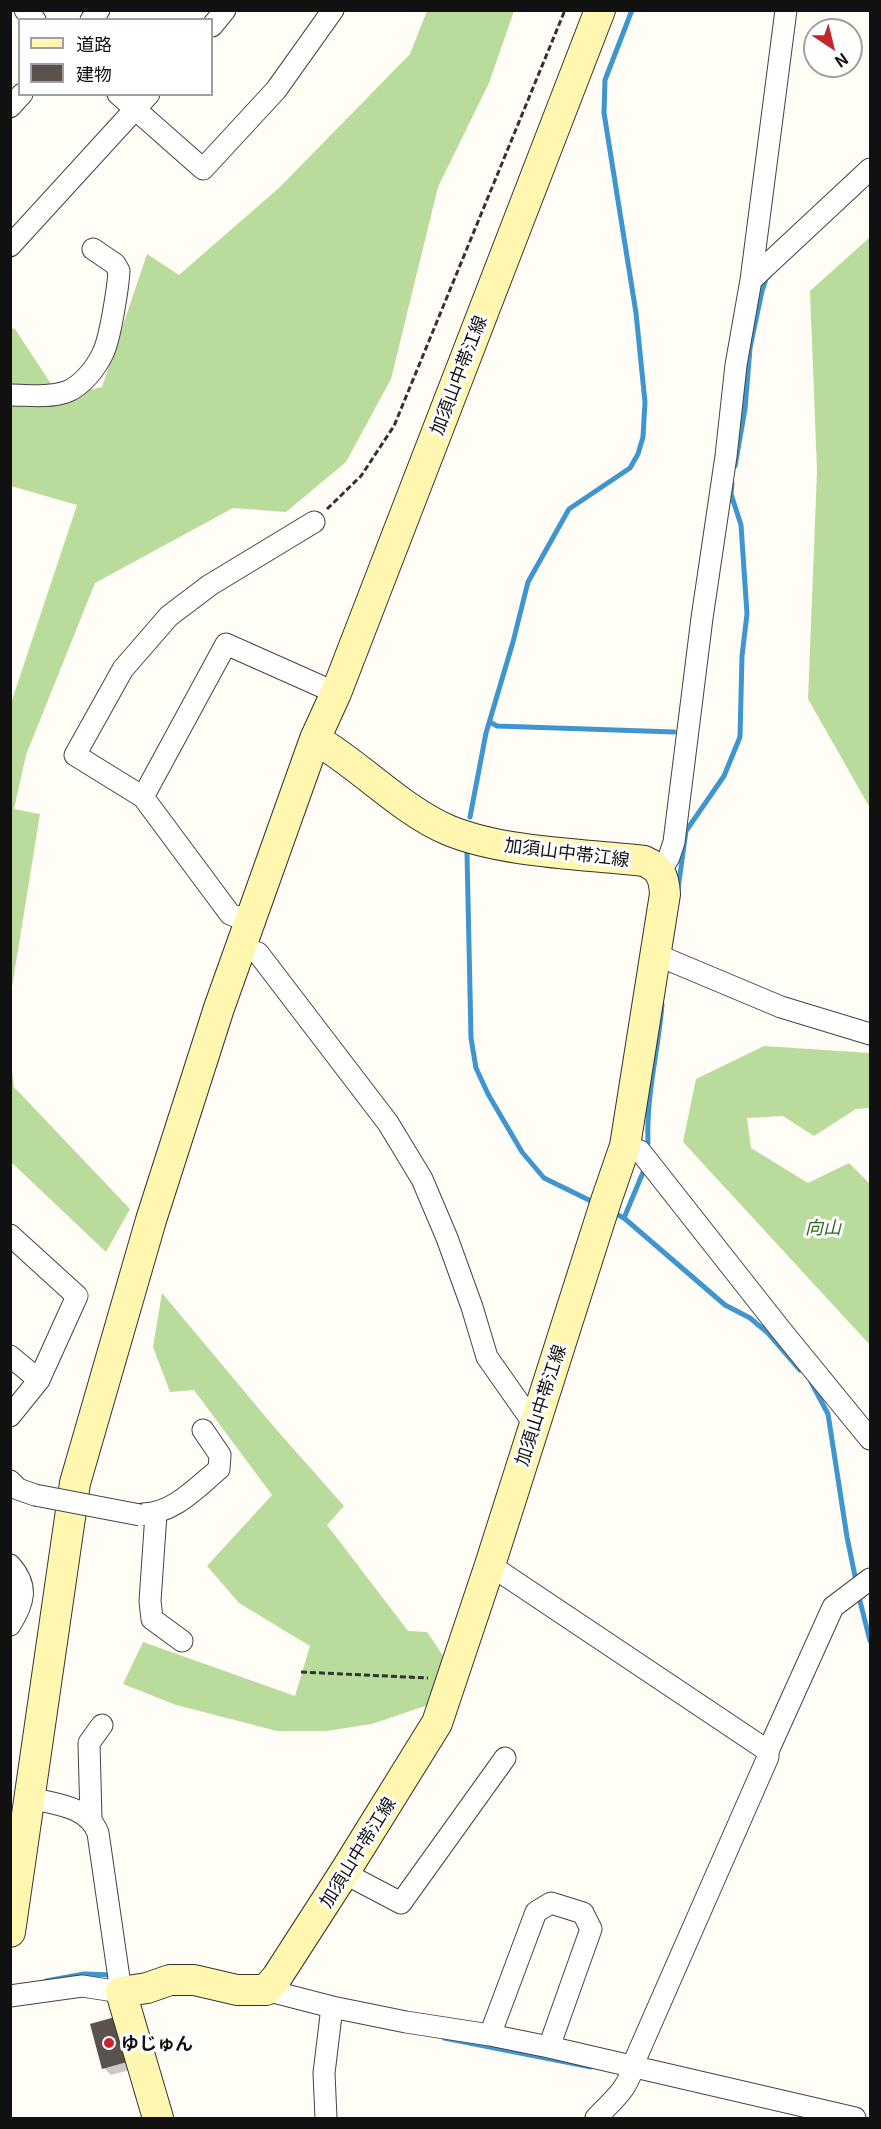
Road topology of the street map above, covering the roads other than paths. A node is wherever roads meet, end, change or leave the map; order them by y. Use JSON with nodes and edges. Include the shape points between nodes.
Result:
{"nodes":[{"id":1,"x":225,"y":10,"type":"edge"},
{"id":2,"x":333,"y":10,"type":"edge"},
{"id":3,"x":600,"y":10,"type":"edge"},
{"id":4,"x":786,"y":10,"type":"edge"},
{"id":5,"x":213,"y":25,"type":"edge"},
{"id":6,"x":124,"y":96,"type":"edge"},
{"id":7,"x":142,"y":102,"type":"edge"},
{"id":8,"x":870,"y":169,"type":"edge"},
{"id":9,"x":10,"y":246,"type":"edge"},
{"id":10,"x":93,"y":249,"type":"dead end"},
{"id":11,"x":751,"y":280,"type":"junction"},
{"id":12,"x":10,"y":395,"type":"edge"},
{"id":13,"x":314,"y":522,"type":"road end"},
{"id":14,"x":336,"y":693,"type":"junction"},
{"id":15,"x":315,"y":739,"type":"junction"},
{"id":16,"x":143,"y":797,"type":"junction"},
{"id":17,"x":660,"y":872,"type":"junction"},
{"id":18,"x":245,"y":934,"type":"junction"},
{"id":19,"x":657,"y":955,"type":"junction"},
{"id":20,"x":870,"y":1034,"type":"edge"},
{"id":21,"x":626,"y":1146,"type":"junction"},
{"id":22,"x":10,"y":1235,"type":"edge"},
{"id":23,"x":10,"y":1356,"type":"edge"},
{"id":24,"x":39,"y":1380,"type":"junction"},
{"id":25,"x":10,"y":1416,"type":"edge"},
{"id":26,"x":534,"y":1424,"type":"junction"},
{"id":27,"x":203,"y":1430,"type":"dead end"},
{"id":28,"x":870,"y":1439,"type":"edge"},
{"id":29,"x":10,"y":1481,"type":"edge"},
{"id":30,"x":148,"y":1514,"type":"junction"},
{"id":31,"x":10,"y":1565,"type":"edge"},
{"id":32,"x":490,"y":1565,"type":"junction"},
{"id":33,"x":861,"y":1586,"type":"edge"},
{"id":34,"x":10,"y":1625,"type":"edge"},
{"id":35,"x":182,"y":1641,"type":"dead end"},
{"id":36,"x":102,"y":1725,"type":"dead end"},
{"id":37,"x":768,"y":1751,"type":"junction"},
{"id":38,"x":506,"y":1758,"type":"dead end"},
{"id":39,"x":20,"y":1796,"type":"edge"},
{"id":40,"x":91,"y":1819,"type":"junction"},
{"id":41,"x":344,"y":1874,"type":"junction"},
{"id":42,"x":10,"y":1932,"type":"edge"},
{"id":43,"x":120,"y":1982,"type":"junction"},
{"id":44,"x":266,"y":1990,"type":"junction"},
{"id":45,"x":10,"y":1996,"type":"edge"},
{"id":46,"x":332,"y":2013,"type":"junction"},
{"id":47,"x":490,"y":2035,"type":"junction"},
{"id":48,"x":549,"y":2047,"type":"junction"},
{"id":49,"x":632,"y":2073,"type":"junction"},
{"id":50,"x":158,"y":2118,"type":"edge"},
{"id":51,"x":326,"y":2118,"type":"edge"},
{"id":52,"x":596,"y":2118,"type":"edge"},
{"id":53,"x":855,"y":2118,"type":"edge"}],
"edges":[{"from":1,"to":5,"type":"street"},
{"from":2,"to":7,"type":"street","via":[[276,90],[203,169]]},
{"from":3,"to":14,"type":"main road","name":"加須山中帯江線"},
{"from":4,"to":11,"type":"street"},
{"from":6,"to":7,"type":"street"},
{"from":7,"to":9,"type":"street"},
{"from":8,"to":11,"type":"street"},
{"from":10,"to":12,"type":"street","via":[[119,271],[104,351],[91,372],[67,391]]},
{"from":11,"to":17,"type":"street","via":[[736,365],[674,842]]},
{"from":13,"to":16,"type":"street","via":[[210,585],[169,616],[123,669],[75,755]]},
{"from":14,"to":15,"type":"main road","name":"加須山中帯江線"},
{"from":14,"to":16,"type":"street","via":[[226,644]]},
{"from":15,"to":17,"type":"main road","name":"加須山中帯江線","via":[[405,805],[448,830],[502,846],[644,861]]},
{"from":15,"to":18,"type":"main road","name":"加須山中帯江線"},
{"from":16,"to":18,"type":"street"},
{"from":17,"to":19,"type":"main road","name":"加須山中帯江線","via":[[665,894]]},
{"from":18,"to":26,"type":"street","via":[[388,1123],[422,1179],[488,1357]]},
{"from":18,"to":39,"type":"main road","name":"加須山中帯江線","via":[[151,1220],[75,1483]]},
{"from":19,"to":20,"type":"street","via":[[781,1007]]},
{"from":19,"to":21,"type":"main road","name":"加須山中帯江線"},
{"from":21,"to":26,"type":"main road","name":"加須山中帯江線"},
{"from":21,"to":28,"type":"street","via":[[640,1151]]},
{"from":22,"to":24,"type":"street","via":[[77,1296]]},
{"from":23,"to":24,"type":"street"},
{"from":24,"to":25,"type":"street"},
{"from":26,"to":32,"type":"main road","name":"加須山中帯江線"},
{"from":27,"to":30,"type":"street","via":[[220,1455],[219,1469],[171,1507]]},
{"from":29,"to":30,"type":"street","bridge":true,"via":[[18,1489],[35,1495]]},
{"from":30,"to":35,"type":"street","via":[[152,1619]]},
{"from":31,"to":34,"type":"street","via":[[23,1590],[21,1609]]},
{"from":32,"to":37,"type":"street"},
{"from":32,"to":41,"type":"main road","name":"加須山中帯江線","via":[[437,1723]]},
{"from":33,"to":37,"type":"street","via":[[833,1607]]},
{"from":36,"to":40,"type":"street","via":[[89,1743]]},
{"from":37,"to":49,"type":"street"},
{"from":38,"to":41,"type":"street","via":[[401,1903]]},
{"from":39,"to":40,"type":"street","via":[[68,1807]]},
{"from":39,"to":42,"type":"main road","name":"加須山中帯江線"},
{"from":40,"to":43,"type":"street","via":[[98,1833]]},
{"from":41,"to":44,"type":"main road","name":"加須山中帯江線"},
{"from":43,"to":44,"type":"main road","via":[[147,1989],[170,1980],[194,1980],[237,1990]]},
{"from":43,"to":45,"type":"street"},
{"from":43,"to":50,"type":"main road"},
{"from":44,"to":46,"type":"street"},
{"from":46,"to":47,"type":"street"},
{"from":46,"to":51,"type":"street","via":[[324,2073]]},
{"from":47,"to":48,"type":"street"},
{"from":47,"to":48,"type":"street","via":[[536,1912],[551,1903],[583,1913],[591,1929]]},
{"from":48,"to":49,"type":"street"},
{"from":49,"to":52,"type":"street","via":[[625,2089]]},
{"from":49,"to":53,"type":"street"}]}
